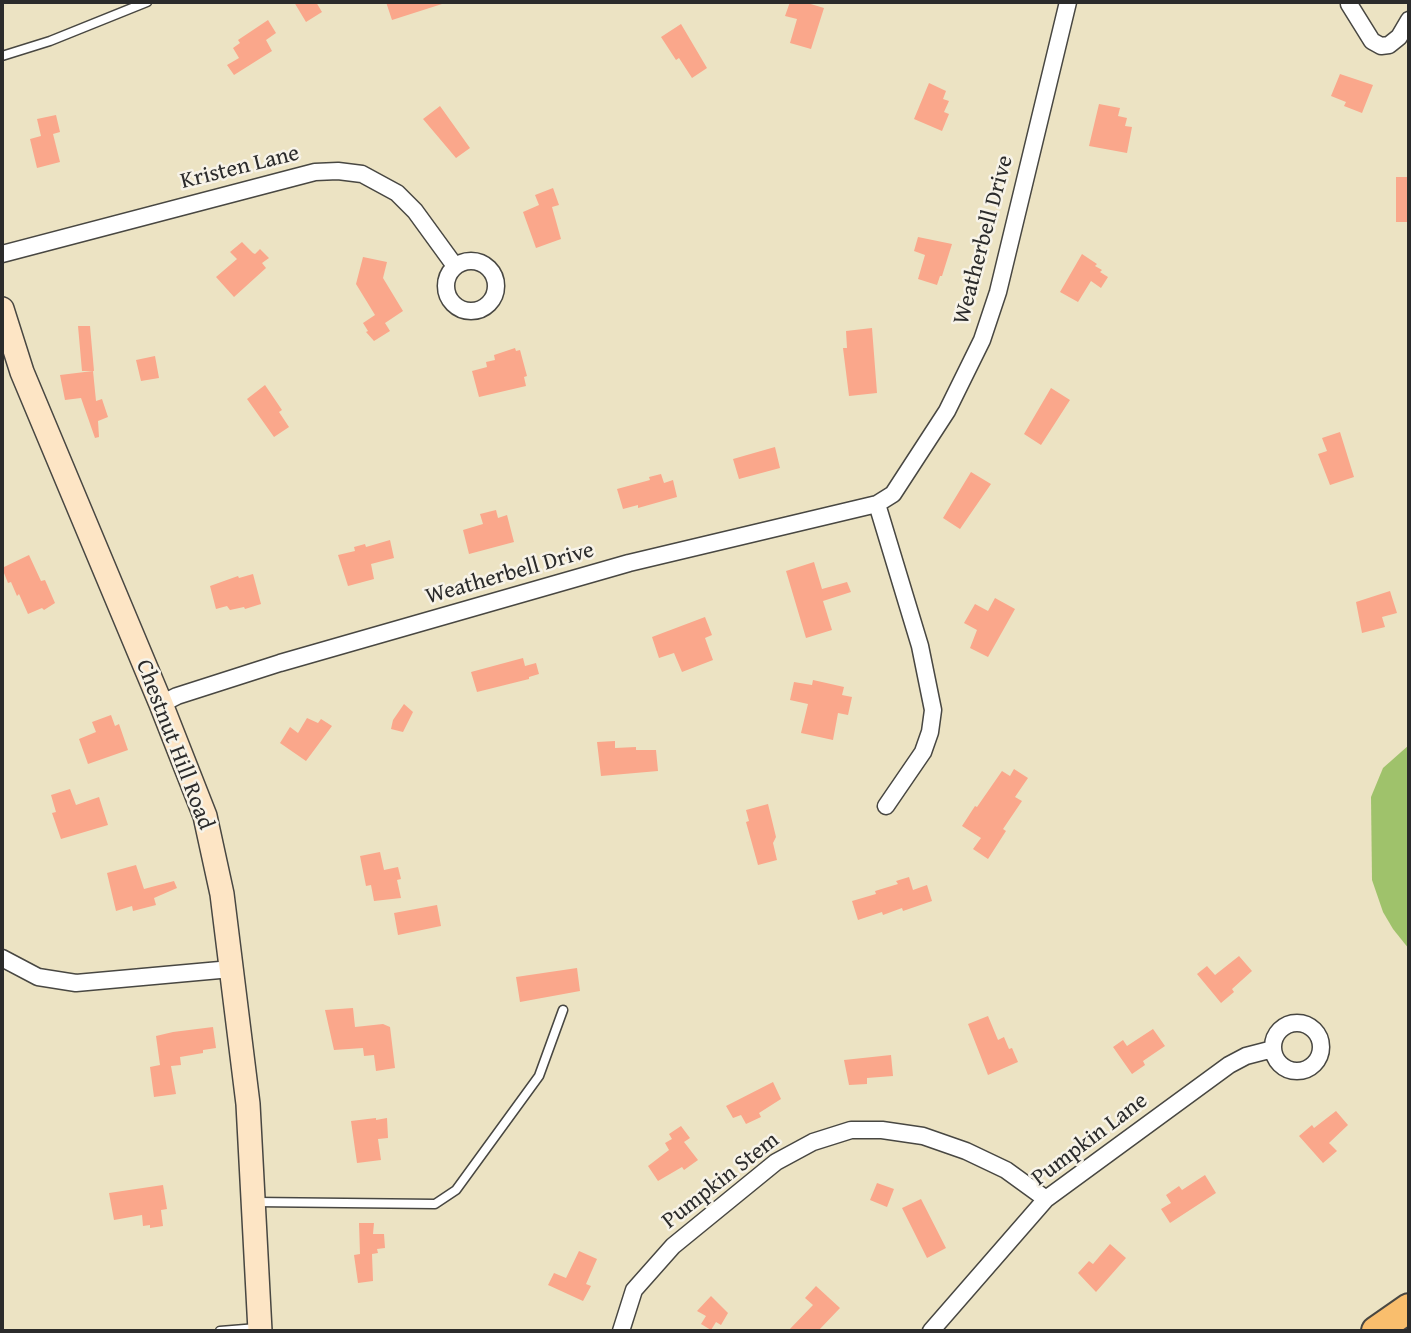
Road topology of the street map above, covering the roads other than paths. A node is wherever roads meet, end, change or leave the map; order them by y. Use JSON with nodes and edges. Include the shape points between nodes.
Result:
{"nodes":[{"id":1,"x":147,"y":2,"type":"edge"},
{"id":2,"x":1068,"y":2,"type":"edge"},
{"id":3,"x":1349,"y":4,"type":"dead end"},
{"id":4,"x":1409,"y":20,"type":"edge"},
{"id":5,"x":2,"y":56,"type":"edge"},
{"id":6,"x":2,"y":254,"type":"edge"},
{"id":7,"x":455,"y":266,"type":"dead end"},
{"id":8,"x":3,"y":319,"type":"edge"},
{"id":9,"x":877,"y":504,"type":"junction"},
{"id":10,"x":161,"y":704,"type":"junction"},
{"id":11,"x":886,"y":806,"type":"dead end"},
{"id":12,"x":2,"y":958,"type":"edge"},
{"id":13,"x":231,"y":969,"type":"junction"},
{"id":14,"x":563,"y":1010,"type":"dead end"},
{"id":15,"x":1273,"y":1049,"type":"dead end"},
{"id":16,"x":1046,"y":1199,"type":"junction"},
{"id":17,"x":252,"y":1203,"type":"junction"},
{"id":18,"x":1409,"y":1308,"type":"edge"},
{"id":19,"x":260,"y":1329,"type":"edge"},
{"id":20,"x":220,"y":1331,"type":"edge"},
{"id":21,"x":621,"y":1331,"type":"edge"},
{"id":22,"x":932,"y":1331,"type":"edge"},
{"id":23,"x":1376,"y":1331,"type":"edge"}],
"edges":[{"from":1,"to":5,"type":"lane"},
{"from":2,"to":9,"type":"street","name":"Weatherbell Drive","via":[[998,292],[982,340],[947,411],[893,494]]},
{"from":3,"to":4,"type":"street","via":[[1372,41],[1381,46],[1399,37]]},
{"from":6,"to":7,"type":"street","name":"Kristen Lane","via":[[315,172],[338,171],[362,174],[397,193]]},
{"from":8,"to":10,"type":"main road","name":"Chestnut Hill Road"},
{"from":9,"to":10,"type":"street","name":"Weatherbell Drive","via":[[629,563],[280,663]]},
{"from":9,"to":11,"type":"street","via":[[920,646],[933,710],[922,752]]},
{"from":10,"to":13,"type":"main road","name":"Chestnut Hill Road","via":[[205,816]]},
{"from":12,"to":13,"type":"street","via":[[38,977],[76,983]]},
{"from":13,"to":17,"type":"main road","name":"Chestnut Hill Road","via":[[247,1104]]},
{"from":14,"to":17,"type":"lane","via":[[539,1076],[456,1190],[435,1204]]},
{"from":15,"to":16,"type":"street","name":"Pumpkin Lane","via":[[1228,1065]]},
{"from":16,"to":21,"type":"street","name":"Pumpkin Stem","via":[[1006,1170],[966,1151],[923,1136],[851,1130],[813,1142],[776,1162],[673,1246],[634,1290]]},
{"from":16,"to":22,"type":"street","name":"Pumpkin Lane"},
{"from":17,"to":19,"type":"main road","name":"Chestnut Hill Road"},
{"from":18,"to":23,"type":"highway"},
{"from":19,"to":20,"type":"lane"}]}
